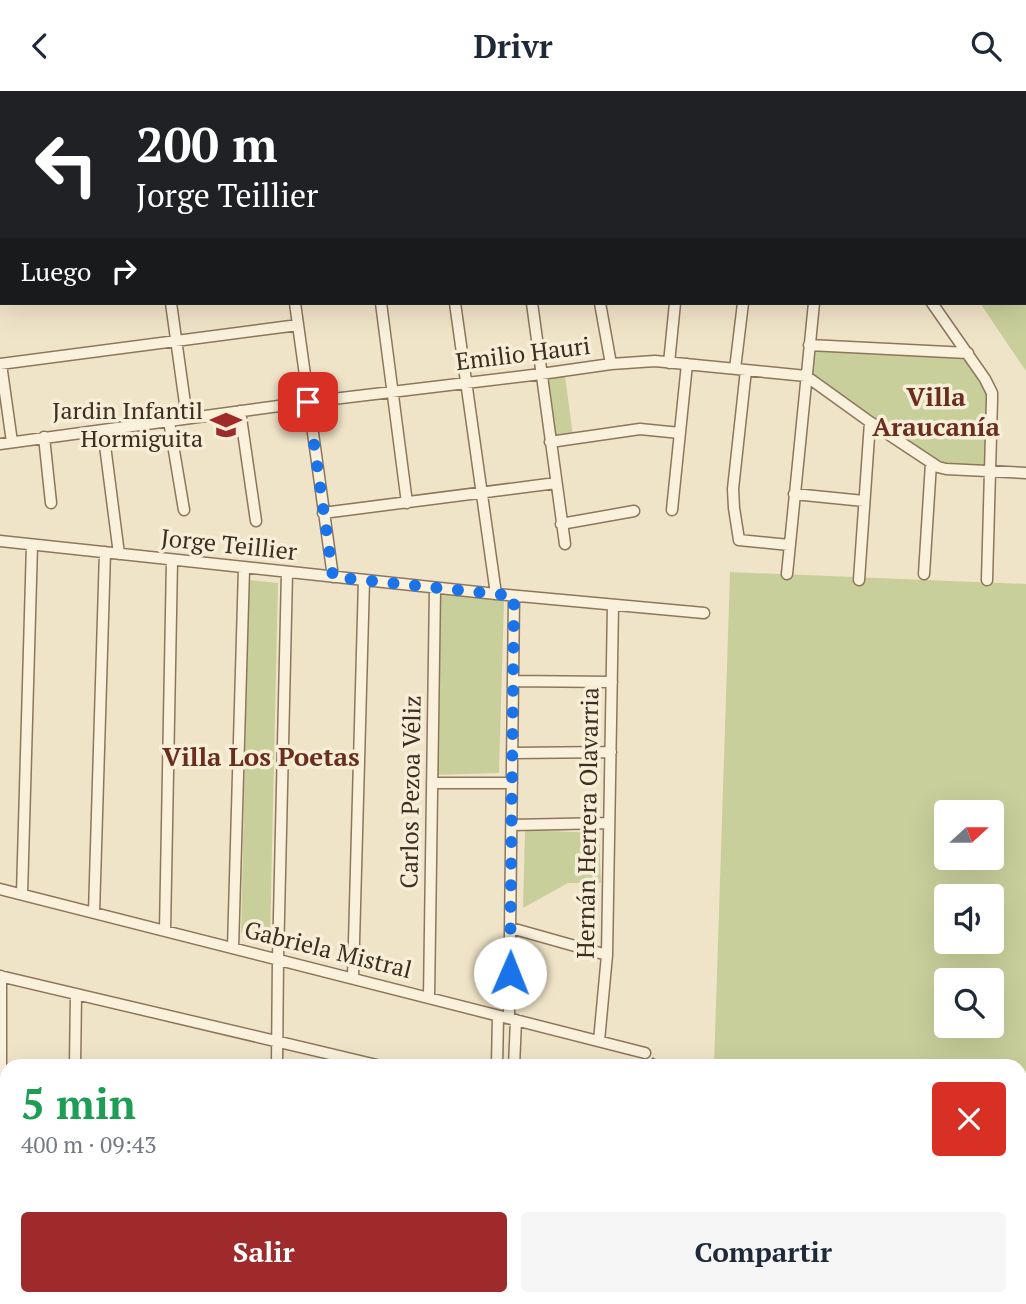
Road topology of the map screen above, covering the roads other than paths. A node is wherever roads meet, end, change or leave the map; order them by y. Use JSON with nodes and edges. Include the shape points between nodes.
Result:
{"nodes":[{"id":1,"x":171,"y":305,"type":"edge"},
{"id":2,"x":295,"y":305,"type":"edge"},
{"id":3,"x":381,"y":305,"type":"edge"},
{"id":4,"x":455,"y":305,"type":"edge"},
{"id":5,"x":532,"y":305,"type":"edge"},
{"id":6,"x":600,"y":305,"type":"edge"},
{"id":7,"x":675,"y":305,"type":"edge"},
{"id":8,"x":743,"y":305,"type":"edge"},
{"id":9,"x":814,"y":305,"type":"edge"},
{"id":10,"x":933,"y":305,"type":"edge"},
{"id":11,"x":298,"y":325,"type":"junction"},
{"id":12,"x":176,"y":341,"type":"junction"},
{"id":13,"x":809,"y":345,"type":"junction"},
{"id":14,"x":968,"y":353,"type":"junction"},
{"id":15,"x":669,"y":363,"type":"junction"},
{"id":16,"x":0,"y":364,"type":"edge"},
{"id":17,"x":687,"y":364,"type":"junction"},
{"id":18,"x":611,"y":365,"type":"junction"},
{"id":19,"x":741,"y":370,"type":"junction"},
{"id":20,"x":541,"y":375,"type":"junction"},
{"id":21,"x":806,"y":376,"type":"junction"},
{"id":22,"x":466,"y":383,"type":"junction"},
{"id":23,"x":393,"y":392,"type":"junction"},
{"id":24,"x":308,"y":402,"type":"junction"},
{"id":25,"x":240,"y":411,"type":"junction"},
{"id":26,"x":187,"y":418,"type":"junction"},
{"id":27,"x":169,"y":421,"type":"junction"},
{"id":28,"x":870,"y":422,"type":"junction"},
{"id":29,"x":103,"y":430,"type":"junction"},
{"id":30,"x":680,"y":433,"type":"junction"},
{"id":31,"x":44,"y":437,"type":"junction"},
{"id":32,"x":12,"y":442,"type":"junction"},
{"id":33,"x":550,"y":442,"type":"junction"},
{"id":34,"x":0,"y":444,"type":"edge"},
{"id":35,"x":931,"y":463,"type":"junction"},
{"id":36,"x":991,"y":471,"type":"junction"},
{"id":37,"x":1026,"y":473,"type":"edge"},
{"id":38,"x":556,"y":483,"type":"junction"},
{"id":39,"x":482,"y":493,"type":"junction"},
{"id":40,"x":794,"y":494,"type":"junction"},
{"id":41,"x":864,"y":501,"type":"junction"},
{"id":42,"x":51,"y":503,"type":"dead end"},
{"id":43,"x":407,"y":503,"type":"junction"},
{"id":44,"x":184,"y":510,"type":"dead end"},
{"id":45,"x":634,"y":510,"type":"dead end"},
{"id":46,"x":672,"y":510,"type":"dead end"},
{"id":47,"x":323,"y":513,"type":"junction"},
{"id":48,"x":256,"y":521,"type":"dead end"},
{"id":49,"x":561,"y":524,"type":"junction"},
{"id":50,"x":0,"y":541,"type":"edge"},
{"id":51,"x":565,"y":544,"type":"dead end"},
{"id":52,"x":32,"y":545,"type":"junction"},
{"id":53,"x":789,"y":545,"type":"junction"},
{"id":54,"x":104,"y":552,"type":"junction"},
{"id":55,"x":119,"y":554,"type":"junction"},
{"id":56,"x":172,"y":560,"type":"junction"},
{"id":57,"x":244,"y":568,"type":"junction"},
{"id":58,"x":287,"y":573,"type":"junction"},
{"id":59,"x":787,"y":574,"type":"dead end"},
{"id":60,"x":924,"y":574,"type":"dead end"},
{"id":61,"x":333,"y":577,"type":"junction"},
{"id":62,"x":364,"y":580,"type":"junction"},
{"id":63,"x":859,"y":580,"type":"dead end"},
{"id":64,"x":987,"y":580,"type":"dead end"},
{"id":65,"x":435,"y":588,"type":"junction"},
{"id":66,"x":496,"y":594,"type":"junction"},
{"id":67,"x":514,"y":596,"type":"junction"},
{"id":68,"x":614,"y":605,"type":"junction"},
{"id":69,"x":704,"y":613,"type":"dead end"},
{"id":70,"x":513,"y":681,"type":"junction"},
{"id":71,"x":612,"y":682,"type":"junction"},
{"id":72,"x":611,"y":752,"type":"junction"},
{"id":73,"x":512,"y":753,"type":"junction"},
{"id":74,"x":512,"y":782,"type":"junction"},
{"id":75,"x":432,"y":783,"type":"junction"},
{"id":76,"x":609,"y":823,"type":"junction"},
{"id":77,"x":512,"y":825,"type":"junction"},
{"id":78,"x":0,"y":889,"type":"edge"},
{"id":79,"x":22,"y":894,"type":"junction"},
{"id":80,"x":94,"y":913,"type":"junction"},
{"id":81,"x":511,"y":928,"type":"junction"},
{"id":82,"x":165,"y":931,"type":"junction"},
{"id":83,"x":233,"y":948,"type":"junction"},
{"id":84,"x":607,"y":955,"type":"junction"},
{"id":85,"x":278,"y":959,"type":"junction"},
{"id":86,"x":1,"y":976,"type":"edge"},
{"id":87,"x":353,"y":978,"type":"junction"},
{"id":88,"x":76,"y":994,"type":"junction"},
{"id":89,"x":429,"y":998,"type":"junction"},
{"id":90,"x":508,"y":1018,"type":"junction"},
{"id":91,"x":277,"y":1041,"type":"junction"},
{"id":92,"x":600,"y":1041,"type":"junction"},
{"id":93,"x":645,"y":1053,"type":"dead end"},
{"id":94,"x":1,"y":1059,"type":"edge"},
{"id":95,"x":75,"y":1059,"type":"edge"},
{"id":96,"x":277,"y":1059,"type":"edge"},
{"id":97,"x":343,"y":1059,"type":"edge"},
{"id":98,"x":499,"y":1059,"type":"edge"},
{"id":99,"x":513,"y":1059,"type":"edge"}],
"edges":[{"from":1,"to":12,"type":"street"},
{"from":2,"to":11,"type":"street"},
{"from":3,"to":23,"type":"street"},
{"from":4,"to":22,"type":"street"},
{"from":5,"to":20,"type":"street"},
{"from":6,"to":18,"type":"street"},
{"from":7,"to":15,"type":"street"},
{"from":8,"to":19,"type":"street"},
{"from":9,"to":13,"type":"street"},
{"from":10,"to":14,"type":"street"},
{"from":11,"to":12,"type":"street"},
{"from":11,"to":24,"type":"street"},
{"from":12,"to":16,"type":"street"},
{"from":12,"to":26,"type":"street"},
{"from":13,"to":14,"type":"street"},
{"from":13,"to":21,"type":"street"},
{"from":14,"to":36,"type":"street","via":[[992,393]]},
{"from":15,"to":17,"type":"street","name":"Emilio Hauri"},
{"from":15,"to":18,"type":"street","name":"Emilio Hauri"},
{"from":16,"to":32,"type":"street"},
{"from":17,"to":19,"type":"street","name":"Emilio Hauri"},
{"from":17,"to":30,"type":"street"},
{"from":18,"to":20,"type":"street","name":"Emilio Hauri"},
{"from":19,"to":21,"type":"street","name":"Emilio Hauri"},
{"from":19,"to":53,"type":"street","via":[[733,489],[739,540]]},
{"from":20,"to":22,"type":"street","name":"Emilio Hauri"},
{"from":20,"to":33,"type":"street"},
{"from":21,"to":28,"type":"street","name":"Emilio Hauri"},
{"from":21,"to":40,"type":"street"},
{"from":22,"to":23,"type":"street","name":"Emilio Hauri"},
{"from":22,"to":39,"type":"street"},
{"from":23,"to":24,"type":"street","name":"Emilio Hauri"},
{"from":23,"to":43,"type":"street"},
{"from":24,"to":25,"type":"street","name":"Emilio Hauri"},
{"from":24,"to":47,"type":"street"},
{"from":25,"to":26,"type":"street","name":"Emilio Hauri"},
{"from":25,"to":48,"type":"street"},
{"from":26,"to":27,"type":"street","name":"Emilio Hauri"},
{"from":27,"to":29,"type":"street","name":"Emilio Hauri"},
{"from":27,"to":44,"type":"street"},
{"from":28,"to":35,"type":"street","name":"Emilio Hauri"},
{"from":28,"to":41,"type":"street"},
{"from":29,"to":31,"type":"street","name":"Emilio Hauri"},
{"from":29,"to":55,"type":"street"},
{"from":30,"to":33,"type":"street","via":[[640,429]]},
{"from":30,"to":46,"type":"street"},
{"from":31,"to":32,"type":"street","name":"Emilio Hauri"},
{"from":31,"to":42,"type":"street"},
{"from":32,"to":34,"type":"street","name":"Emilio Hauri"},
{"from":33,"to":38,"type":"street"},
{"from":35,"to":36,"type":"street","name":"Emilio Hauri","via":[[946,469]]},
{"from":35,"to":60,"type":"street"},
{"from":36,"to":37,"type":"street","name":"Emilio Hauri"},
{"from":36,"to":64,"type":"street"},
{"from":38,"to":39,"type":"street"},
{"from":38,"to":49,"type":"street"},
{"from":39,"to":43,"type":"street"},
{"from":39,"to":66,"type":"street"},
{"from":40,"to":41,"type":"street"},
{"from":40,"to":53,"type":"street"},
{"from":41,"to":63,"type":"street"},
{"from":43,"to":47,"type":"street"},
{"from":45,"to":49,"type":"street"},
{"from":47,"to":61,"type":"street"},
{"from":49,"to":51,"type":"street"},
{"from":50,"to":52,"type":"street","name":"Jorge Teillier"},
{"from":52,"to":54,"type":"street","name":"Jorge Teillier"},
{"from":52,"to":79,"type":"street"},
{"from":53,"to":59,"type":"street"},
{"from":54,"to":55,"type":"street","name":"Jorge Teillier"},
{"from":54,"to":80,"type":"street"},
{"from":55,"to":56,"type":"street","name":"Jorge Teillier"},
{"from":56,"to":57,"type":"street","name":"Jorge Teillier"},
{"from":56,"to":82,"type":"street"},
{"from":57,"to":58,"type":"street","name":"Jorge Teillier"},
{"from":57,"to":83,"type":"street"},
{"from":58,"to":61,"type":"street","name":"Jorge Teillier"},
{"from":58,"to":85,"type":"street"},
{"from":61,"to":62,"type":"street","name":"Jorge Teillier"},
{"from":62,"to":65,"type":"street","name":"Jorge Teillier"},
{"from":62,"to":87,"type":"street"},
{"from":65,"to":66,"type":"street","name":"Jorge Teillier"},
{"from":65,"to":75,"type":"street","name":"Carlos Pezoa Véliz"},
{"from":66,"to":67,"type":"street","name":"Jorge Teillier"},
{"from":67,"to":68,"type":"street","name":"Jorge Teillier"},
{"from":67,"to":70,"type":"street"},
{"from":68,"to":69,"type":"street","name":"Jorge Teillier"},
{"from":68,"to":71,"type":"street","name":"Hernán Herrera Olavarria"},
{"from":70,"to":71,"type":"street"},
{"from":70,"to":73,"type":"street"},
{"from":71,"to":72,"type":"street","name":"Hernán Herrera Olavarria"},
{"from":72,"to":73,"type":"street"},
{"from":72,"to":76,"type":"street","name":"Hernán Herrera Olavarria"},
{"from":73,"to":74,"type":"street"},
{"from":74,"to":75,"type":"street"},
{"from":74,"to":77,"type":"street"},
{"from":75,"to":89,"type":"street","name":"Carlos Pezoa Véliz"},
{"from":76,"to":77,"type":"street"},
{"from":76,"to":84,"type":"street","name":"Hernán Herrera Olavarria"},
{"from":77,"to":81,"type":"street"},
{"from":78,"to":79,"type":"street","name":"Gabriela Mistral"},
{"from":79,"to":80,"type":"street","name":"Gabriela Mistral"},
{"from":80,"to":82,"type":"street","name":"Gabriela Mistral"},
{"from":81,"to":84,"type":"street"},
{"from":81,"to":90,"type":"street"},
{"from":82,"to":83,"type":"street","name":"Gabriela Mistral"},
{"from":83,"to":85,"type":"street","name":"Gabriela Mistral"},
{"from":84,"to":92,"type":"street","name":"Hernán Herrera Olavarria"},
{"from":85,"to":87,"type":"street","name":"Gabriela Mistral"},
{"from":85,"to":91,"type":"street"},
{"from":86,"to":88,"type":"street"},
{"from":86,"to":94,"type":"street"},
{"from":87,"to":89,"type":"street","name":"Gabriela Mistral"},
{"from":88,"to":91,"type":"street"},
{"from":88,"to":95,"type":"street"},
{"from":89,"to":90,"type":"street","name":"Gabriela Mistral"},
{"from":90,"to":92,"type":"street","name":"Gabriela Mistral"},
{"from":90,"to":98,"type":"street"},
{"from":90,"to":99,"type":"street"},
{"from":91,"to":96,"type":"street"},
{"from":91,"to":97,"type":"street"},
{"from":92,"to":93,"type":"street","name":"Gabriela Mistral"}]}
